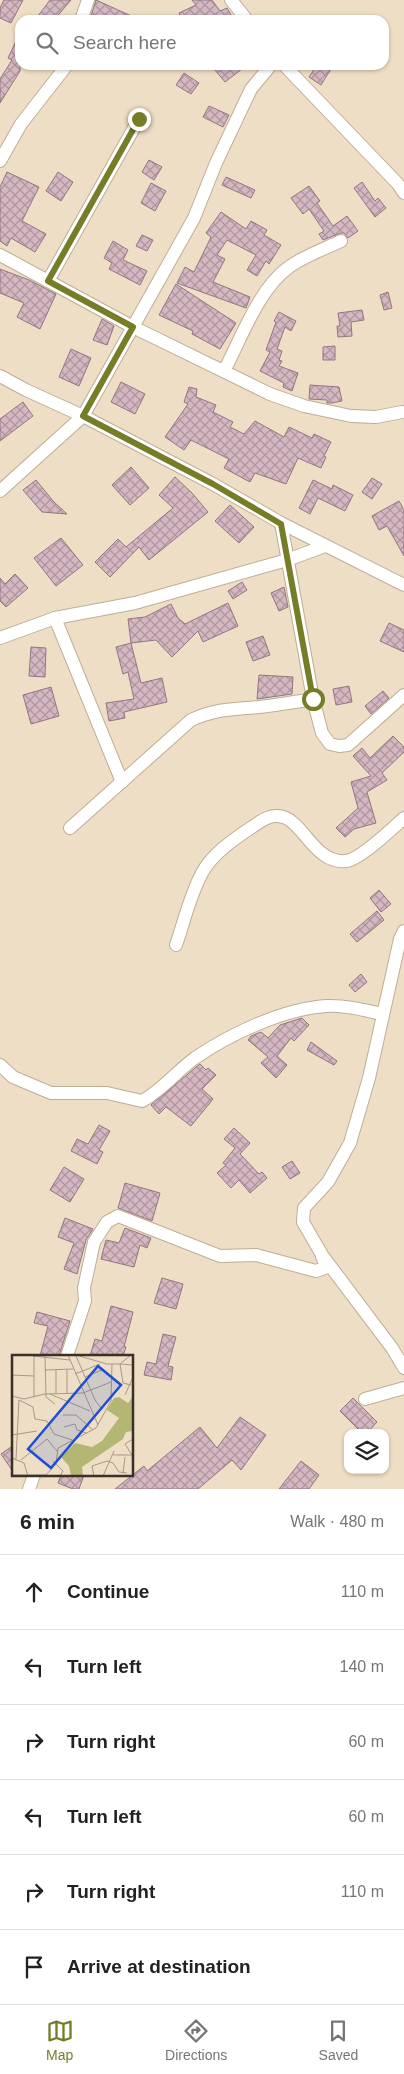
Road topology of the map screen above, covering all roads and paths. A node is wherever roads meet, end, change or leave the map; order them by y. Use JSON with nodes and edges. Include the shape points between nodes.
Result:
{"nodes":[{"id":1,"x":88,"y":0,"type":"edge"},
{"id":2,"x":231,"y":0,"type":"edge"},
{"id":3,"x":83,"y":15,"type":"edge"},
{"id":4,"x":243,"y":15,"type":"edge"},
{"id":5,"x":63,"y":70,"type":"edge"},
{"id":6,"x":267,"y":70,"type":"edge"},
{"id":7,"x":289,"y":70,"type":"edge"},
{"id":8,"x":139,"y":119,"type":"dead end"},
{"id":9,"x":0,"y":161,"type":"edge"},
{"id":10,"x":404,"y":193,"type":"edge"},
{"id":11,"x":341,"y":241,"type":"dead end"},
{"id":12,"x":0,"y":255,"type":"edge"},
{"id":13,"x":48,"y":281,"type":"junction"},
{"id":14,"x":133,"y":327,"type":"junction"},
{"id":15,"x":224,"y":372,"type":"junction"},
{"id":16,"x":0,"y":376,"type":"edge"},
{"id":17,"x":402,"y":412,"type":"dead end"},
{"id":18,"x":83,"y":416,"type":"junction"},
{"id":19,"x":0,"y":491,"type":"edge"},
{"id":20,"x":281,"y":524,"type":"junction"},
{"id":21,"x":325,"y":546,"type":"junction"},
{"id":22,"x":287,"y":560,"type":"junction"},
{"id":23,"x":404,"y":585,"type":"edge"},
{"id":24,"x":54,"y":618,"type":"junction"},
{"id":25,"x":0,"y":638,"type":"edge"},
{"id":26,"x":404,"y":695,"type":"edge"},
{"id":27,"x":313,"y":699,"type":"junction"},
{"id":28,"x":122,"y":782,"type":"junction"},
{"id":29,"x":404,"y":818,"type":"edge"},
{"id":30,"x":70,"y":828,"type":"dead end"},
{"id":31,"x":404,"y":931,"type":"edge"},
{"id":32,"x":176,"y":945,"type":"dead end"},
{"id":33,"x":382,"y":1014,"type":"junction"},
{"id":34,"x":0,"y":1065,"type":"edge"},
{"id":35,"x":322,"y":1255,"type":"junction"},
{"id":36,"x":398,"y":1349,"type":"edge"},
{"id":37,"x":67,"y":1355,"type":"edge"},
{"id":38,"x":404,"y":1368,"type":"edge"},
{"id":39,"x":404,"y":1388,"type":"edge"},
{"id":40,"x":365,"y":1399,"type":"dead end"},
{"id":41,"x":34,"y":1476,"type":"edge"},
{"id":42,"x":29,"y":1489,"type":"edge"}],
"edges":[{"from":1,"to":3,"type":"street"},
{"from":2,"to":4,"type":"street"},
{"from":5,"to":9,"type":"street","via":[[21,124]]},
{"from":6,"to":14,"type":"street","via":[[251,89],[194,218]]},
{"from":7,"to":10,"type":"street"},
{"from":8,"to":13,"type":"street"},
{"from":11,"to":15,"type":"street","via":[[289,267],[272,283]]},
{"from":12,"to":13,"type":"street"},
{"from":13,"to":14,"type":"street"},
{"from":14,"to":15,"type":"street"},
{"from":14,"to":18,"type":"street"},
{"from":15,"to":17,"type":"street","via":[[304,406],[351,416],[376,417]]},
{"from":16,"to":18,"type":"street"},
{"from":18,"to":19,"type":"street"},
{"from":18,"to":20,"type":"street","via":[[213,484]]},
{"from":20,"to":21,"type":"street"},
{"from":20,"to":22,"type":"street"},
{"from":21,"to":22,"type":"street"},
{"from":21,"to":23,"type":"street"},
{"from":22,"to":24,"type":"street","via":[[135,603]]},
{"from":22,"to":27,"type":"street"},
{"from":24,"to":25,"type":"street"},
{"from":24,"to":28,"type":"street"},
{"from":26,"to":27,"type":"street","via":[[348,745],[339,746],[330,744],[322,733]]},
{"from":27,"to":28,"type":"street","via":[[208,712],[191,720]]},
{"from":28,"to":30,"type":"street"},
{"from":29,"to":32,"type":"street","via":[[358,857],[348,861],[336,860],[317,850],[283,817],[268,817],[219,852],[202,873]]},
{"from":31,"to":33,"type":"street"},
{"from":33,"to":34,"type":"street","via":[[325,1006],[288,1014],[241,1032],[195,1058],[142,1101],[108,1093],[51,1093],[13,1077]]},
{"from":33,"to":35,"type":"street","via":[[369,1078],[350,1143],[328,1182],[304,1208],[303,1222]]},
{"from":35,"to":36,"type":"street"},
{"from":35,"to":37,"type":"street","via":[[327,1267],[316,1270],[256,1255],[220,1256],[118,1216],[108,1222],[94,1242],[84,1288],[85,1301]]},
{"from":36,"to":38,"type":"street"},
{"from":39,"to":40,"type":"street"},
{"from":41,"to":42,"type":"street"}]}
